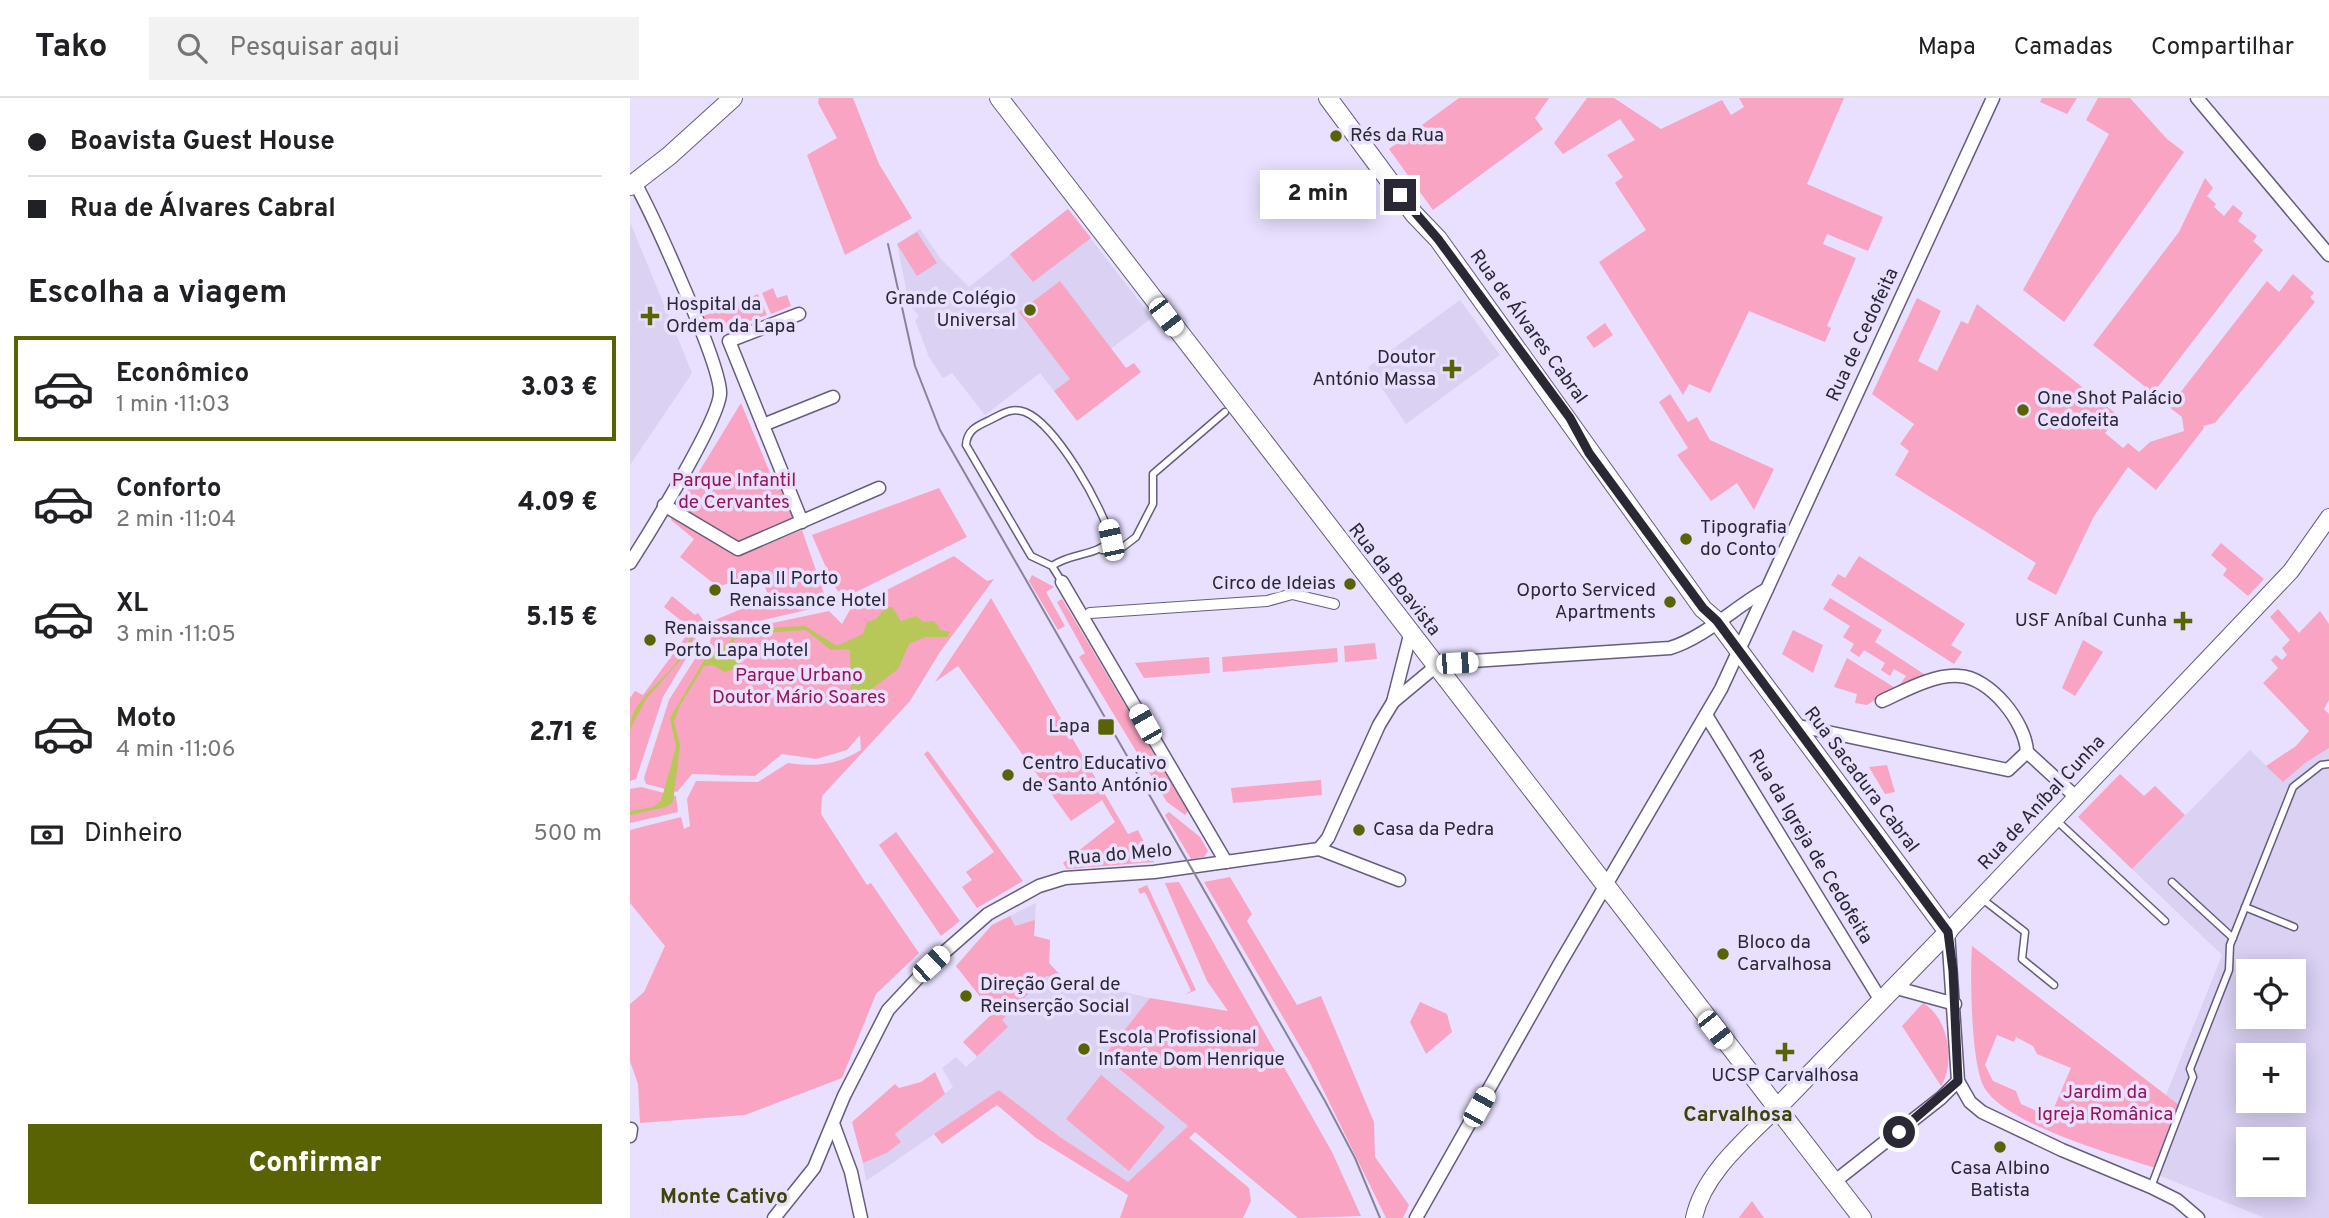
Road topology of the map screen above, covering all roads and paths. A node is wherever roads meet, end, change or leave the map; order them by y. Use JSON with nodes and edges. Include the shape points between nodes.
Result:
{"nodes":[{"id":1,"x":733,"y":98,"type":"edge"},
{"id":2,"x":999,"y":98,"type":"edge"},
{"id":3,"x":1328,"y":98,"type":"edge"},
{"id":4,"x":1993,"y":98,"type":"edge"},
{"id":5,"x":2197,"y":98,"type":"edge"},
{"id":6,"x":633,"y":184,"type":"edge"},
{"id":7,"x":2329,"y":255,"type":"edge"},
{"id":8,"x":799,"y":314,"type":"dead end"},
{"id":9,"x":833,"y":397,"type":"dead end"},
{"id":10,"x":1225,"y":412,"type":"dead end"},
{"id":11,"x":763,"y":425,"type":"junction"},
{"id":12,"x":879,"y":488,"type":"dead end"},
{"id":13,"x":664,"y":505,"type":"junction"},
{"id":14,"x":2329,"y":517,"type":"edge"},
{"id":15,"x":802,"y":522,"type":"junction"},
{"id":16,"x":1102,"y":550,"type":"junction"},
{"id":17,"x":630,"y":563,"type":"edge"},
{"id":18,"x":1052,"y":566,"type":"junction"},
{"id":19,"x":1062,"y":582,"type":"joint"},
{"id":20,"x":1767,"y":588,"type":"junction"},
{"id":21,"x":1334,"y":604,"type":"dead end"},
{"id":22,"x":1090,"y":613,"type":"dead end"},
{"id":23,"x":1717,"y":621,"type":"junction"},
{"id":24,"x":1409,"y":635,"type":"junction"},
{"id":25,"x":1740,"y":652,"type":"junction"},
{"id":26,"x":1435,"y":667,"type":"junction"},
{"id":27,"x":1882,"y":701,"type":"dead end"},
{"id":28,"x":1393,"y":702,"type":"junction"},
{"id":29,"x":1706,"y":715,"type":"junction"},
{"id":30,"x":1794,"y":725,"type":"junction"},
{"id":31,"x":2027,"y":752,"type":"junction"},
{"id":32,"x":2329,"y":764,"type":"edge"},
{"id":33,"x":2076,"y":797,"type":"junction"},
{"id":34,"x":2055,"y":819,"type":"junction"},
{"id":35,"x":1319,"y":849,"type":"junction"},
{"id":36,"x":1226,"y":862,"type":"junction"},
{"id":37,"x":1399,"y":880,"type":"dead end"},
{"id":38,"x":2172,"y":882,"type":"dead end"},
{"id":39,"x":1606,"y":888,"type":"junction"},
{"id":40,"x":1981,"y":898,"type":"junction"},
{"id":41,"x":2245,"y":907,"type":"junction"},
{"id":42,"x":2165,"y":921,"type":"dead end"},
{"id":43,"x":2294,"y":927,"type":"dead end"},
{"id":44,"x":1948,"y":932,"type":"junction"},
{"id":45,"x":2233,"y":938,"type":"junction"},
{"id":46,"x":2054,"y":985,"type":"dead end"},
{"id":47,"x":1886,"y":993,"type":"junction"},
{"id":48,"x":1955,"y":1004,"type":"junction"},
{"id":49,"x":1958,"y":1081,"type":"junction"},
{"id":50,"x":1776,"y":1109,"type":"junction"},
{"id":51,"x":834,"y":1126,"type":"junction"},
{"id":52,"x":631,"y":1129,"type":"edge"},
{"id":53,"x":630,"y":1136,"type":"edge"},
{"id":54,"x":1834,"y":1182,"type":"junction"},
{"id":55,"x":2151,"y":1186,"type":"junction"},
{"id":56,"x":774,"y":1218,"type":"edge"},
{"id":57,"x":861,"y":1218,"type":"edge"},
{"id":58,"x":1416,"y":1218,"type":"edge"},
{"id":59,"x":1694,"y":1218,"type":"edge"},
{"id":60,"x":1862,"y":1218,"type":"edge"},
{"id":61,"x":2198,"y":1218,"type":"edge"}],
"edges":[{"from":1,"to":6,"type":"main road"},
{"from":2,"to":24,"type":"main road","name":"Rua da Boavista"},
{"from":3,"to":23,"type":"main road","name":"Rua de Álvares Cabral","via":[[1414,214],[1438,239],[1570,418],[1589,453]]},
{"from":4,"to":20,"type":"street","name":"Rua de Cedofeita","via":[[1832,437]]},
{"from":5,"to":7,"type":"street"},
{"from":6,"to":13,"type":"street","via":[[720,388],[716,407]]},
{"from":8,"to":11,"type":"street","via":[[729,341]]},
{"from":9,"to":11,"type":"street"},
{"from":10,"to":16,"type":"lane","via":[[1153,474],[1153,504],[1136,537],[1119,550]]},
{"from":11,"to":15,"type":"street"},
{"from":12,"to":15,"type":"street"},
{"from":13,"to":15,"type":"street","via":[[738,549]]},
{"from":13,"to":17,"type":"street"},
{"from":14,"to":33,"type":"street","name":"Rua de Aníbal Cunha","via":[[2291,571]]},
{"from":16,"to":18,"type":"lane","via":[[1066,556]]},
{"from":16,"to":18,"type":"lane","via":[[1111,540],[1102,508],[1051,431],[1024,411],[1010,409],[972,429],[966,445],[1031,556]]},
{"from":18,"to":19,"type":"lane"},
{"from":19,"to":36,"type":"street"},
{"from":20,"to":23,"type":"street"},
{"from":20,"to":25,"type":"street","name":"Rua de Cedofeita"},
{"from":21,"to":22,"type":"street","via":[[1292,594],[1266,601]]},
{"from":23,"to":25,"type":"main road","name":"Rua de Álvares Cabral"},
{"from":23,"to":26,"type":"street","via":[[1671,648]]},
{"from":24,"to":26,"type":"main road","name":"Rua da Boavista"},
{"from":24,"to":28,"type":"street"},
{"from":25,"to":29,"type":"street","name":"Rua de Cedofeita"},
{"from":25,"to":30,"type":"main road","name":"Rua Sacadura Cabral"},
{"from":26,"to":28,"type":"street"},
{"from":26,"to":39,"type":"main road","name":"Rua da Boavista"},
{"from":27,"to":31,"type":"street","via":[[1935,681],[1968,677],[2010,710],[2026,738]]},
{"from":28,"to":35,"type":"street"},
{"from":29,"to":39,"type":"street","name":"Rua de Cedofeita"},
{"from":29,"to":47,"type":"street","name":"Rua da Igreja de Cedofeita"},
{"from":30,"to":31,"type":"street","via":[[2008,770]]},
{"from":30,"to":44,"type":"main road","name":"Rua Sacadura Cabral"},
{"from":31,"to":33,"type":"street"},
{"from":32,"to":41,"type":"lane","via":[[2293,787]]},
{"from":33,"to":34,"type":"street","name":"Rua de Aníbal Cunha"},
{"from":34,"to":40,"type":"street","name":"Rua de Aníbal Cunha"},
{"from":34,"to":42,"type":"lane"},
{"from":35,"to":36,"type":"street","name":"Rua do Melo"},
{"from":35,"to":37,"type":"street"},
{"from":36,"to":51,"type":"street","name":"Rua do Melo","via":[[1065,878],[1039,886],[988,914],[888,1010],[844,1096]]},
{"from":38,"to":45,"type":"lane"},
{"from":39,"to":50,"type":"main road","name":"Rua da Boavista"},
{"from":39,"to":58,"type":"street","name":"Rua de Cedofeita"},
{"from":40,"to":44,"type":"street","name":"Rua de Aníbal Cunha"},
{"from":40,"to":46,"type":"lane","via":[[2025,932],[2022,960]]},
{"from":41,"to":43,"type":"lane"},
{"from":41,"to":45,"type":"lane"},
{"from":44,"to":47,"type":"main road","name":"Rua de Aníbal Cunha"},
{"from":44,"to":48,"type":"street"},
{"from":45,"to":55,"type":"lane","via":[[2229,970]]},
{"from":47,"to":48,"type":"street"},
{"from":47,"to":50,"type":"main road","name":"Rua de Aníbal Cunha"},
{"from":48,"to":49,"type":"street"},
{"from":49,"to":54,"type":"street"},
{"from":49,"to":55,"type":"street","via":[[1982,1112]]},
{"from":50,"to":54,"type":"main road","name":"Rua da Boavista"},
{"from":50,"to":59,"type":"street","via":[[1714,1175]]},
{"from":51,"to":56,"type":"street","name":"Rua do Melo","via":[[814,1168]]},
{"from":51,"to":57,"type":"street"},
{"from":52,"to":53,"type":"street"},
{"from":54,"to":60,"type":"main road","name":"Rua da Boavista"},
{"from":55,"to":61,"type":"street","via":[[2177,1199]]}]}
